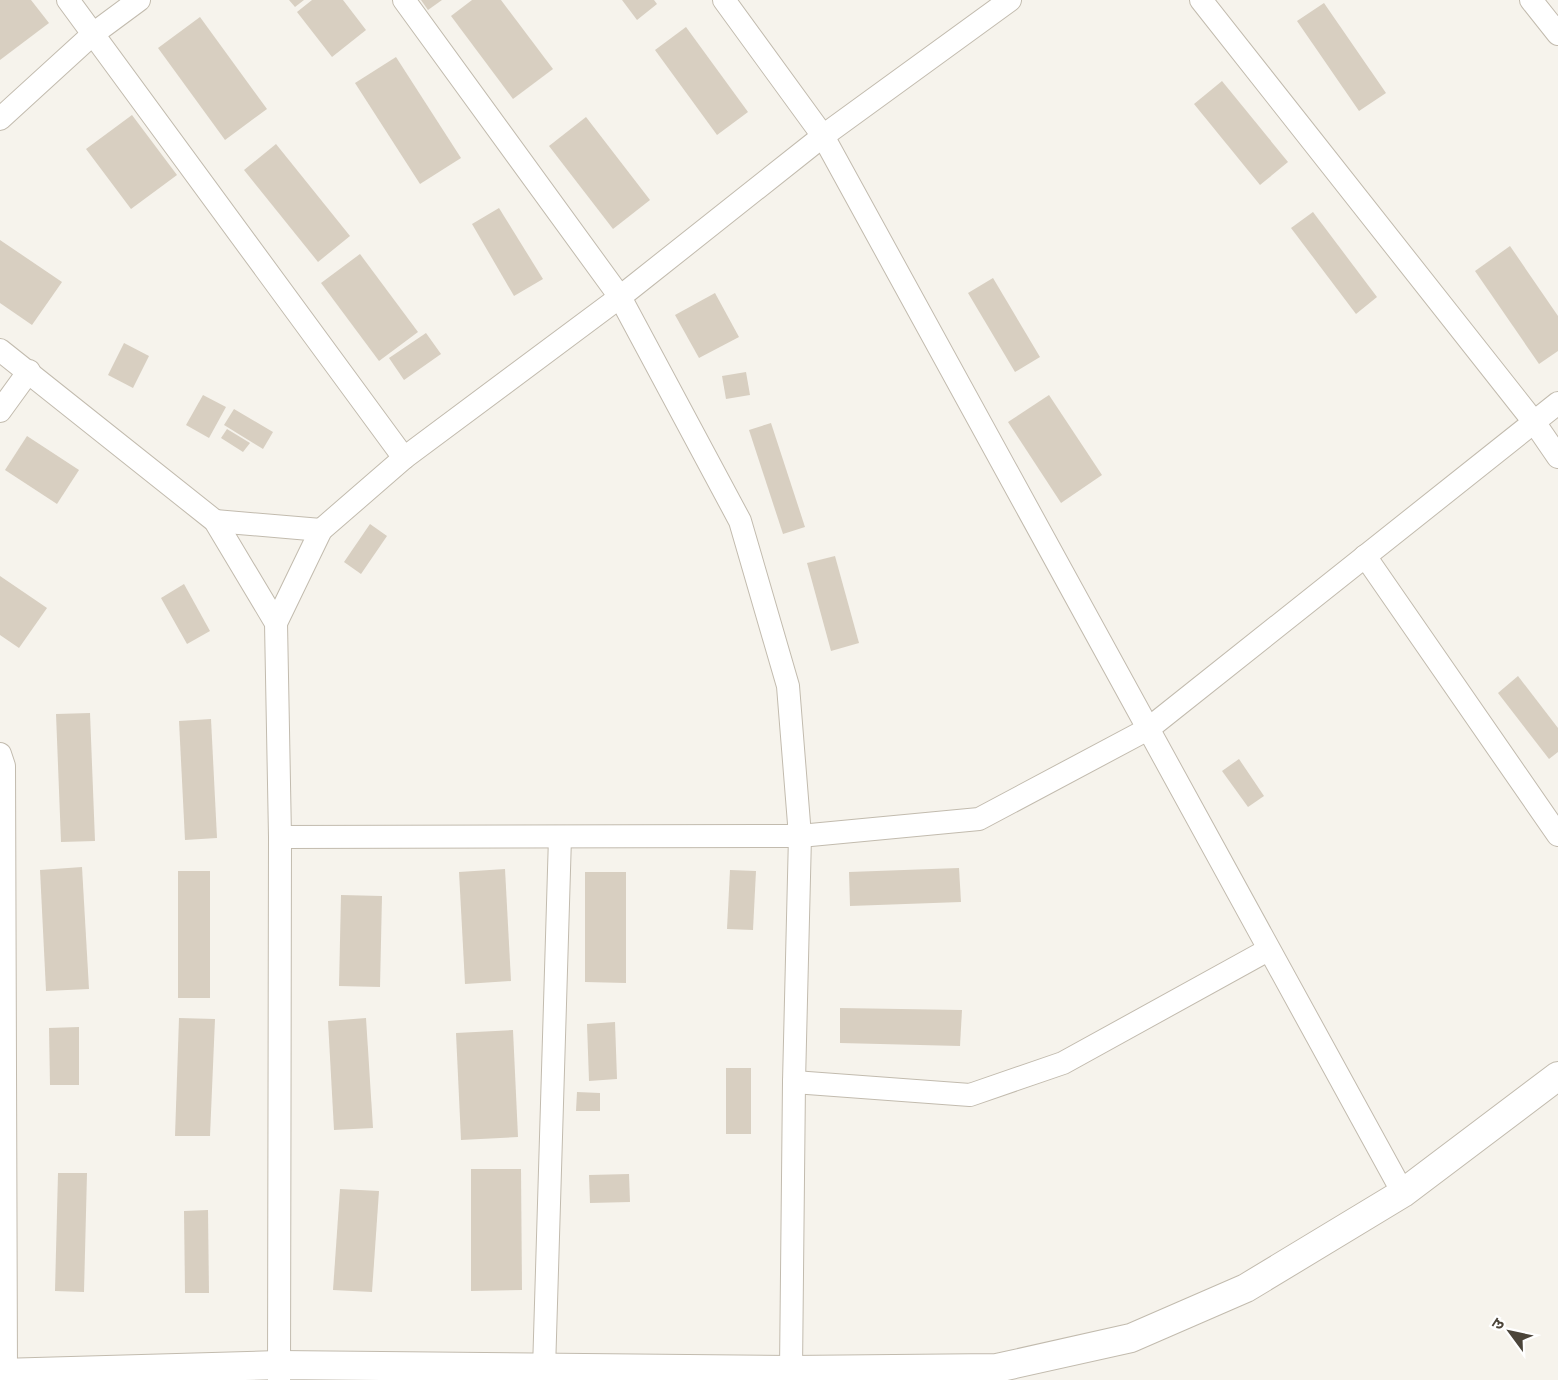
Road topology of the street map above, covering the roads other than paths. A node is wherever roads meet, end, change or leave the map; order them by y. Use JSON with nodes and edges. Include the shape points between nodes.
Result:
{"nodes":[{"id":1,"x":68,"y":0,"type":"edge"},
{"id":2,"x":139,"y":0,"type":"edge"},
{"id":3,"x":404,"y":0,"type":"edge"},
{"id":4,"x":724,"y":0,"type":"edge"},
{"id":5,"x":1010,"y":0,"type":"edge"},
{"id":6,"x":1201,"y":0,"type":"edge"},
{"id":7,"x":1531,"y":0,"type":"edge"},
{"id":8,"x":93,"y":34,"type":"junction"},
{"id":9,"x":1558,"y":34,"type":"edge"},
{"id":10,"x":0,"y":119,"type":"edge"},
{"id":11,"x":823,"y":136,"type":"junction"},
{"id":12,"x":620,"y":297,"type":"junction"},
{"id":13,"x":0,"y":350,"type":"edge"},
{"id":14,"x":29,"y":371,"type":"junction"},
{"id":15,"x":1558,"y":403,"type":"edge"},
{"id":16,"x":0,"y":411,"type":"edge"},
{"id":17,"x":1534,"y":422,"type":"junction"},
{"id":18,"x":1558,"y":457,"type":"edge"},
{"id":19,"x":404,"y":458,"type":"junction"},
{"id":20,"x":215,"y":520,"type":"junction"},
{"id":21,"x":321,"y":530,"type":"junction"},
{"id":22,"x":1365,"y":556,"type":"junction"},
{"id":23,"x":276,"y":623,"type":"junction"},
{"id":24,"x":1148,"y":729,"type":"junction"},
{"id":25,"x":0,"y":754,"type":"edge"},
{"id":26,"x":800,"y":836,"type":"junction"},
{"id":27,"x":1558,"y":836,"type":"edge"},
{"id":28,"x":280,"y":837,"type":"junction"},
{"id":29,"x":560,"y":837,"type":"junction"},
{"id":30,"x":1268,"y":950,"type":"junction"},
{"id":31,"x":1558,"y":1076,"type":"edge"},
{"id":32,"x":794,"y":1082,"type":"junction"},
{"id":33,"x":1403,"y":1193,"type":"junction"},
{"id":34,"x":544,"y":1370,"type":"junction"},
{"id":35,"x":791,"y":1370,"type":"junction"},
{"id":36,"x":3,"y":1373,"type":"edge"},
{"id":37,"x":279,"y":1373,"type":"edge"}],
"edges":[{"from":1,"to":8,"type":"street"},
{"from":2,"to":8,"type":"street"},
{"from":3,"to":12,"type":"street"},
{"from":4,"to":11,"type":"street"},
{"from":5,"to":11,"type":"street"},
{"from":6,"to":17,"type":"street"},
{"from":7,"to":9,"type":"street"},
{"from":8,"to":10,"type":"street"},
{"from":8,"to":19,"type":"street"},
{"from":11,"to":12,"type":"street"},
{"from":11,"to":24,"type":"street"},
{"from":12,"to":19,"type":"street"},
{"from":12,"to":26,"type":"street","via":[[740,521],[788,686]]},
{"from":13,"to":14,"type":"street"},
{"from":14,"to":16,"type":"street"},
{"from":14,"to":20,"type":"street"},
{"from":15,"to":17,"type":"street"},
{"from":17,"to":18,"type":"street"},
{"from":17,"to":22,"type":"street"},
{"from":19,"to":21,"type":"street"},
{"from":20,"to":21,"type":"street"},
{"from":20,"to":23,"type":"street"},
{"from":21,"to":23,"type":"street"},
{"from":22,"to":24,"type":"street"},
{"from":22,"to":27,"type":"street"},
{"from":23,"to":28,"type":"street"},
{"from":24,"to":26,"type":"street","via":[[979,819]]},
{"from":24,"to":30,"type":"street"},
{"from":25,"to":36,"type":"street","via":[[4,766]]},
{"from":26,"to":29,"type":"street"},
{"from":26,"to":32,"type":"street"},
{"from":28,"to":29,"type":"street"},
{"from":28,"to":37,"type":"street"},
{"from":29,"to":34,"type":"street"},
{"from":30,"to":32,"type":"street","via":[[1063,1063],[970,1095]]},
{"from":30,"to":33,"type":"street"},
{"from":31,"to":33,"type":"street"},
{"from":32,"to":35,"type":"street"},
{"from":33,"to":35,"type":"street","via":[[1246,1288],[1131,1338],[997,1368]]},
{"from":34,"to":35,"type":"street"},
{"from":34,"to":37,"type":"street"},
{"from":36,"to":37,"type":"street"}]}
